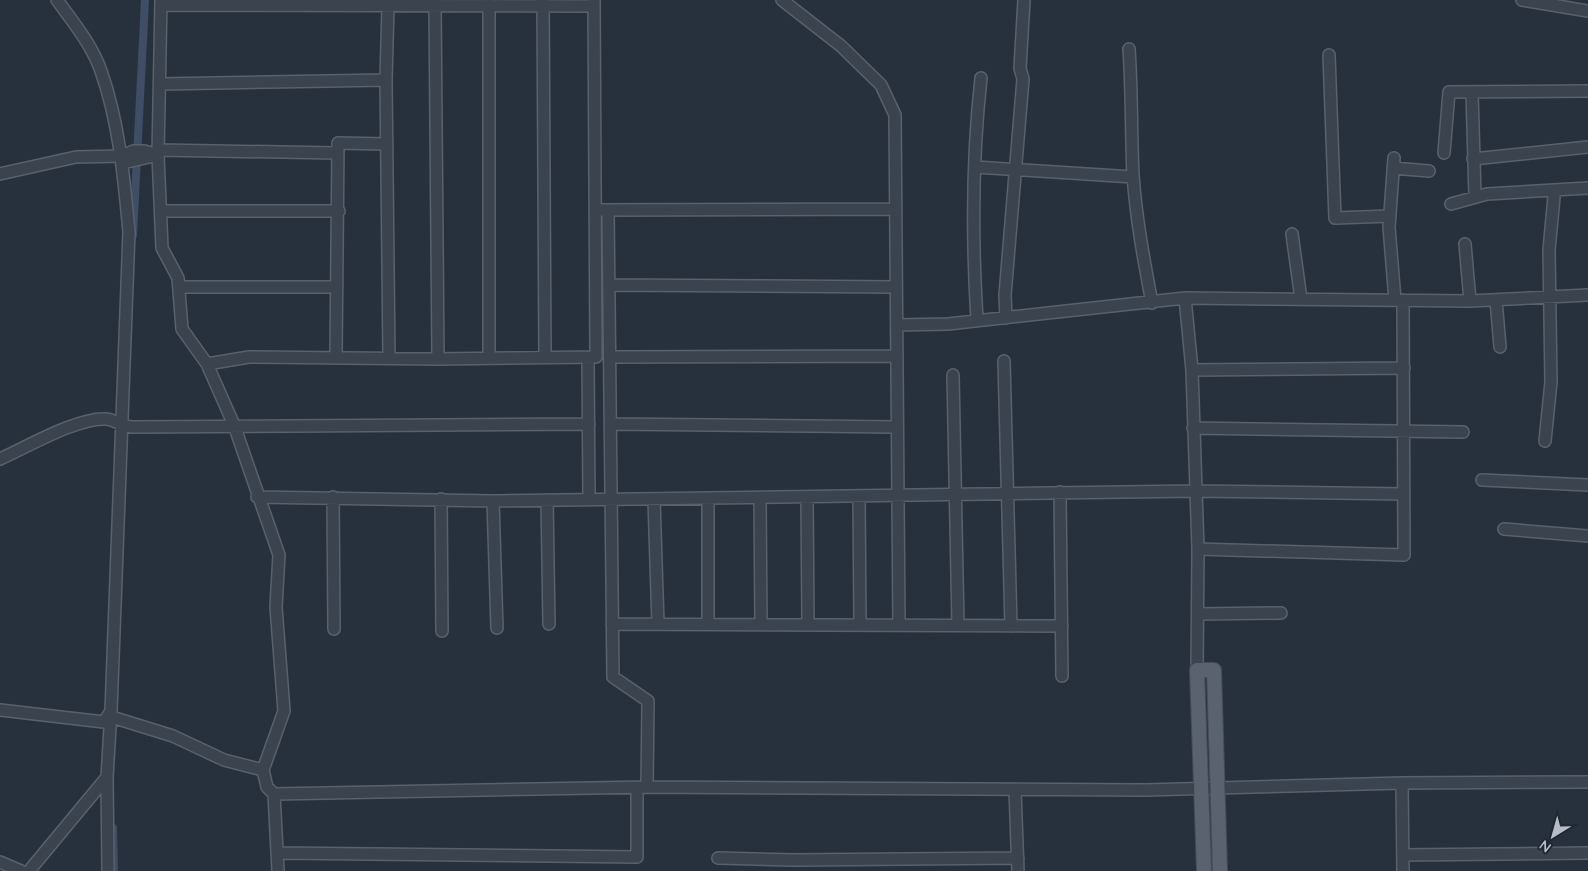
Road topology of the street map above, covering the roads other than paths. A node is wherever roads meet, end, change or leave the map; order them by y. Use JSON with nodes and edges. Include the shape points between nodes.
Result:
{"nodes":[{"id":1,"x":57,"y":0,"type":"edge"},
{"id":2,"x":782,"y":0,"type":"edge"},
{"id":3,"x":1024,"y":0,"type":"edge"},
{"id":4,"x":1522,"y":0,"type":"edge"},
{"id":5,"x":161,"y":3,"type":"edge"},
{"id":6,"x":503,"y":3,"type":"edge"},
{"id":7,"x":543,"y":3,"type":"edge"},
{"id":8,"x":594,"y":3,"type":"edge"},
{"id":9,"x":435,"y":5,"type":"junction"},
{"id":10,"x":488,"y":5,"type":"junction"},
{"id":11,"x":388,"y":6,"type":"junction"},
{"id":12,"x":1588,"y":11,"type":"edge"},
{"id":13,"x":1129,"y":49,"type":"dead end"},
{"id":14,"x":1329,"y":55,"type":"dead end"},
{"id":15,"x":981,"y":78,"type":"dead end"},
{"id":16,"x":386,"y":80,"type":"junction"},
{"id":17,"x":161,"y":84,"type":"junction"},
{"id":18,"x":1588,"y":91,"type":"edge"},
{"id":19,"x":1472,"y":92,"type":"junction"},
{"id":20,"x":387,"y":144,"type":"junction"},
{"id":21,"x":1588,"y":147,"type":"edge"},
{"id":22,"x":158,"y":153,"type":"junction"},
{"id":23,"x":337,"y":153,"type":"junction"},
{"id":24,"x":1444,"y":154,"type":"dead end"},
{"id":25,"x":133,"y":157,"type":"junction"},
{"id":26,"x":1473,"y":159,"type":"junction"},
{"id":27,"x":976,"y":167,"type":"junction"},
{"id":28,"x":1016,"y":170,"type":"junction"},
{"id":29,"x":1429,"y":171,"type":"dead end"},
{"id":30,"x":0,"y":174,"type":"edge"},
{"id":31,"x":1133,"y":177,"type":"junction"},
{"id":32,"x":1588,"y":188,"type":"edge"},
{"id":33,"x":1475,"y":196,"type":"junction"},
{"id":34,"x":1554,"y":197,"type":"dead end"},
{"id":35,"x":1451,"y":204,"type":"dead end"},
{"id":36,"x":895,"y":209,"type":"junction"},
{"id":37,"x":595,"y":210,"type":"junction"},
{"id":38,"x":608,"y":210,"type":"junction"},
{"id":39,"x":161,"y":211,"type":"junction"},
{"id":40,"x":339,"y":211,"type":"junction"},
{"id":41,"x":1390,"y":216,"type":"junction"},
{"id":42,"x":1292,"y":234,"type":"dead end"},
{"id":43,"x":1465,"y":244,"type":"dead end"},
{"id":44,"x":610,"y":285,"type":"junction"},
{"id":45,"x":895,"y":286,"type":"junction"},
{"id":46,"x":179,"y":287,"type":"junction"},
{"id":47,"x":337,"y":288,"type":"junction"},
{"id":48,"x":1588,"y":295,"type":"edge"},
{"id":49,"x":1550,"y":297,"type":"junction"},
{"id":50,"x":1185,"y":298,"type":"junction"},
{"id":51,"x":1301,"y":299,"type":"junction"},
{"id":52,"x":1399,"y":300,"type":"junction"},
{"id":53,"x":1496,"y":300,"type":"junction"},
{"id":54,"x":1470,"y":301,"type":"junction"},
{"id":55,"x":1152,"y":303,"type":"junction"},
{"id":56,"x":1006,"y":318,"type":"junction"},
{"id":57,"x":977,"y":320,"type":"junction"},
{"id":58,"x":897,"y":326,"type":"junction"},
{"id":59,"x":1500,"y":347,"type":"dead end"},
{"id":60,"x":897,"y":356,"type":"junction"},
{"id":61,"x":336,"y":357,"type":"junction"},
{"id":62,"x":389,"y":358,"type":"junction"},
{"id":63,"x":489,"y":358,"type":"junction"},
{"id":64,"x":545,"y":358,"type":"junction"},
{"id":65,"x":588,"y":358,"type":"junction"},
{"id":66,"x":610,"y":358,"type":"junction"},
{"id":67,"x":438,"y":359,"type":"junction"},
{"id":68,"x":1004,"y":361,"type":"dead end"},
{"id":69,"x":207,"y":364,"type":"junction"},
{"id":70,"x":1404,"y":368,"type":"junction"},
{"id":71,"x":1192,"y":370,"type":"junction"},
{"id":72,"x":953,"y":375,"type":"dead end"},
{"id":73,"x":589,"y":424,"type":"junction"},
{"id":74,"x":610,"y":424,"type":"junction"},
{"id":75,"x":234,"y":425,"type":"junction"},
{"id":76,"x":126,"y":426,"type":"junction"},
{"id":77,"x":898,"y":427,"type":"junction"},
{"id":78,"x":1193,"y":428,"type":"junction"},
{"id":79,"x":1404,"y":431,"type":"junction"},
{"id":80,"x":1463,"y":432,"type":"dead end"},
{"id":81,"x":1545,"y":441,"type":"dead end"},
{"id":82,"x":0,"y":459,"type":"edge"},
{"id":83,"x":1482,"y":480,"type":"dead end"},
{"id":84,"x":1588,"y":485,"type":"edge"},
{"id":85,"x":1195,"y":491,"type":"junction"},
{"id":86,"x":1060,"y":492,"type":"junction"},
{"id":87,"x":1008,"y":494,"type":"junction"},
{"id":88,"x":1404,"y":494,"type":"junction"},
{"id":89,"x":954,"y":495,"type":"junction"},
{"id":90,"x":858,"y":496,"type":"junction"},
{"id":91,"x":899,"y":496,"type":"junction"},
{"id":92,"x":257,"y":497,"type":"junction"},
{"id":93,"x":333,"y":497,"type":"junction"},
{"id":94,"x":807,"y":497,"type":"junction"},
{"id":95,"x":760,"y":498,"type":"junction"},
{"id":96,"x":441,"y":499,"type":"junction"},
{"id":97,"x":708,"y":499,"type":"junction"},
{"id":98,"x":547,"y":500,"type":"junction"},
{"id":99,"x":589,"y":500,"type":"junction"},
{"id":100,"x":611,"y":500,"type":"junction"},
{"id":101,"x":654,"y":500,"type":"junction"},
{"id":102,"x":493,"y":501,"type":"junction"},
{"id":103,"x":1504,"y":529,"type":"dead end"},
{"id":104,"x":1588,"y":536,"type":"edge"},
{"id":105,"x":1198,"y":549,"type":"junction"},
{"id":106,"x":1281,"y":613,"type":"dead end"},
{"id":107,"x":1198,"y":614,"type":"junction"},
{"id":108,"x":550,"y":624,"type":"dead end"},
{"id":109,"x":612,"y":624,"type":"junction"},
{"id":110,"x":658,"y":624,"type":"junction"},
{"id":111,"x":708,"y":624,"type":"junction"},
{"id":112,"x":761,"y":624,"type":"junction"},
{"id":113,"x":808,"y":625,"type":"junction"},
{"id":114,"x":860,"y":625,"type":"junction"},
{"id":115,"x":899,"y":625,"type":"junction"},
{"id":116,"x":958,"y":626,"type":"junction"},
{"id":117,"x":1011,"y":626,"type":"junction"},
{"id":118,"x":1062,"y":626,"type":"junction"},
{"id":119,"x":497,"y":628,"type":"dead end"},
{"id":120,"x":334,"y":629,"type":"dead end"},
{"id":121,"x":442,"y":631,"type":"dead end"},
{"id":122,"x":1197,"y":670,"type":"junction"},
{"id":123,"x":1062,"y":676,"type":"dead end"},
{"id":124,"x":0,"y":710,"type":"edge"},
{"id":125,"x":113,"y":714,"type":"junction"},
{"id":126,"x":263,"y":770,"type":"junction"},
{"id":127,"x":106,"y":777,"type":"junction"},
{"id":128,"x":1588,"y":782,"type":"edge"},
{"id":129,"x":1402,"y":783,"type":"junction"},
{"id":130,"x":642,"y":787,"type":"junction"},
{"id":131,"x":1218,"y":788,"type":"junction"},
{"id":132,"x":1015,"y":790,"type":"junction"},
{"id":133,"x":1202,"y":790,"type":"junction"},
{"id":134,"x":274,"y":794,"type":"junction"},
{"id":135,"x":1588,"y":852,"type":"edge"},
{"id":136,"x":278,"y":853,"type":"junction"},
{"id":137,"x":1402,"y":855,"type":"junction"},
{"id":138,"x":718,"y":858,"type":"dead end"},
{"id":139,"x":1018,"y":858,"type":"junction"},
{"id":140,"x":0,"y":862,"type":"edge"},
{"id":141,"x":16,"y":870,"type":"edge"},
{"id":142,"x":29,"y":871,"type":"edge"},
{"id":143,"x":108,"y":871,"type":"edge"},
{"id":144,"x":278,"y":871,"type":"edge"},
{"id":145,"x":1018,"y":871,"type":"edge"},
{"id":146,"x":1204,"y":871,"type":"edge"},
{"id":147,"x":1220,"y":871,"type":"edge"},
{"id":148,"x":1403,"y":871,"type":"edge"}],
"edges":[{"from":1,"to":25,"type":"street","via":[[81,32],[101,70]]},
{"from":2,"to":36,"type":"street","via":[[841,46],[881,85],[895,115]]},
{"from":3,"to":28,"type":"street","via":[[1020,68],[1023,79]]},
{"from":4,"to":12,"type":"street"},
{"from":5,"to":11,"type":"street"},
{"from":5,"to":17,"type":"street"},
{"from":6,"to":7,"type":"street"},
{"from":6,"to":10,"type":"street"},
{"from":7,"to":8,"type":"street"},
{"from":7,"to":64,"type":"street"},
{"from":8,"to":37,"type":"street"},
{"from":9,"to":10,"type":"street"},
{"from":9,"to":11,"type":"street"},
{"from":9,"to":67,"type":"street"},
{"from":10,"to":63,"type":"street"},
{"from":11,"to":16,"type":"street"},
{"from":13,"to":31,"type":"street"},
{"from":14,"to":41,"type":"street","via":[[1335,218]]},
{"from":15,"to":27,"type":"street","via":[[975,131]]},
{"from":16,"to":17,"type":"street"},
{"from":16,"to":20,"type":"street"},
{"from":17,"to":22,"type":"street"},
{"from":18,"to":19,"type":"street"},
{"from":19,"to":24,"type":"street","via":[[1447,93]]},
{"from":19,"to":26,"type":"street"},
{"from":20,"to":23,"type":"street","via":[[338,144]]},
{"from":20,"to":62,"type":"street"},
{"from":21,"to":26,"type":"street"},
{"from":22,"to":23,"type":"street"},
{"from":22,"to":25,"type":"street"},
{"from":22,"to":39,"type":"street"},
{"from":23,"to":40,"type":"street"},
{"from":25,"to":30,"type":"street","via":[[76,157]]},
{"from":25,"to":76,"type":"street"},
{"from":26,"to":33,"type":"street"},
{"from":27,"to":28,"type":"street"},
{"from":27,"to":57,"type":"street","via":[[974,276]]},
{"from":28,"to":31,"type":"street"},
{"from":28,"to":56,"type":"street","via":[[1005,295]]},
{"from":29,"to":41,"type":"street","via":[[1394,163]]},
{"from":31,"to":55,"type":"street"},
{"from":32,"to":33,"type":"street"},
{"from":33,"to":35,"type":"street"},
{"from":34,"to":49,"type":"street","via":[[1549,250]]},
{"from":36,"to":38,"type":"street"},
{"from":36,"to":45,"type":"street"},
{"from":37,"to":38,"type":"street"},
{"from":37,"to":65,"type":"street","via":[[596,355]]},
{"from":38,"to":44,"type":"street"},
{"from":39,"to":40,"type":"street"},
{"from":39,"to":46,"type":"street","via":[[162,248],[178,278]]},
{"from":40,"to":47,"type":"street"},
{"from":41,"to":52,"type":"street"},
{"from":42,"to":51,"type":"street"},
{"from":43,"to":54,"type":"street"},
{"from":44,"to":45,"type":"street"},
{"from":44,"to":66,"type":"street"},
{"from":45,"to":58,"type":"street"},
{"from":46,"to":47,"type":"street"},
{"from":46,"to":69,"type":"street","via":[[182,329]]},
{"from":47,"to":61,"type":"street"},
{"from":48,"to":49,"type":"street"},
{"from":49,"to":53,"type":"street"},
{"from":49,"to":81,"type":"street","via":[[1551,382]]},
{"from":50,"to":51,"type":"street"},
{"from":50,"to":55,"type":"street"},
{"from":50,"to":71,"type":"street"},
{"from":51,"to":52,"type":"street"},
{"from":52,"to":54,"type":"street"},
{"from":52,"to":70,"type":"street"},
{"from":53,"to":54,"type":"street"},
{"from":53,"to":59,"type":"street"},
{"from":55,"to":56,"type":"street"},
{"from":56,"to":57,"type":"street"},
{"from":57,"to":58,"type":"street"},
{"from":58,"to":60,"type":"street"},
{"from":60,"to":66,"type":"street"},
{"from":60,"to":77,"type":"street"},
{"from":61,"to":62,"type":"street"},
{"from":61,"to":69,"type":"street","via":[[249,357]]},
{"from":62,"to":67,"type":"street"},
{"from":63,"to":64,"type":"street"},
{"from":63,"to":67,"type":"street"},
{"from":64,"to":65,"type":"street"},
{"from":65,"to":73,"type":"street"},
{"from":66,"to":74,"type":"street"},
{"from":68,"to":87,"type":"street"},
{"from":69,"to":75,"type":"street"},
{"from":70,"to":71,"type":"street"},
{"from":70,"to":79,"type":"street"},
{"from":71,"to":78,"type":"street"},
{"from":72,"to":89,"type":"street"},
{"from":73,"to":75,"type":"street"},
{"from":73,"to":99,"type":"street"},
{"from":74,"to":77,"type":"street"},
{"from":74,"to":100,"type":"street"},
{"from":75,"to":76,"type":"street"},
{"from":75,"to":92,"type":"street"},
{"from":76,"to":82,"type":"street","via":[[109,418],[92,419]]},
{"from":76,"to":125,"type":"street"},
{"from":77,"to":91,"type":"street"},
{"from":78,"to":79,"type":"street"},
{"from":78,"to":85,"type":"street"},
{"from":79,"to":80,"type":"street"},
{"from":79,"to":88,"type":"street"},
{"from":83,"to":84,"type":"street"},
{"from":85,"to":86,"type":"street"},
{"from":85,"to":88,"type":"street"},
{"from":85,"to":105,"type":"street"},
{"from":86,"to":87,"type":"street"},
{"from":86,"to":118,"type":"street"},
{"from":87,"to":89,"type":"street"},
{"from":87,"to":117,"type":"street"},
{"from":88,"to":105,"type":"street","via":[[1404,555]]},
{"from":89,"to":91,"type":"street"},
{"from":89,"to":116,"type":"street"},
{"from":90,"to":91,"type":"street"},
{"from":90,"to":94,"type":"street"},
{"from":90,"to":114,"type":"street"},
{"from":91,"to":115,"type":"street"},
{"from":92,"to":93,"type":"street"},
{"from":92,"to":126,"type":"street","via":[[279,555],[276,607],[284,711]]},
{"from":93,"to":96,"type":"street"},
{"from":93,"to":120,"type":"street"},
{"from":94,"to":95,"type":"street"},
{"from":94,"to":113,"type":"street"},
{"from":95,"to":97,"type":"street"},
{"from":95,"to":112,"type":"street"},
{"from":96,"to":102,"type":"street"},
{"from":96,"to":121,"type":"street"},
{"from":97,"to":101,"type":"street"},
{"from":97,"to":111,"type":"street"},
{"from":98,"to":99,"type":"street"},
{"from":98,"to":102,"type":"street"},
{"from":98,"to":108,"type":"street"},
{"from":99,"to":100,"type":"street"},
{"from":100,"to":101,"type":"street"},
{"from":100,"to":109,"type":"street"},
{"from":101,"to":110,"type":"street"},
{"from":102,"to":119,"type":"street"},
{"from":103,"to":104,"type":"street"},
{"from":105,"to":107,"type":"street"},
{"from":106,"to":107,"type":"street"},
{"from":107,"to":122,"type":"street"},
{"from":109,"to":110,"type":"street"},
{"from":109,"to":130,"type":"street","via":[[613,677],[648,701]]},
{"from":110,"to":111,"type":"street"},
{"from":111,"to":112,"type":"street"},
{"from":112,"to":113,"type":"street"},
{"from":113,"to":114,"type":"street"},
{"from":114,"to":115,"type":"street"},
{"from":115,"to":116,"type":"street"},
{"from":116,"to":117,"type":"street"},
{"from":117,"to":118,"type":"street"},
{"from":118,"to":123,"type":"street"},
{"from":122,"to":131,"type":"main road","via":[[1214,670]]},
{"from":122,"to":133,"type":"main road"},
{"from":124,"to":125,"type":"street","via":[[104,722]]},
{"from":125,"to":126,"type":"street","via":[[173,736],[224,760]]},
{"from":125,"to":127,"type":"street"},
{"from":126,"to":134,"type":"street","via":[[267,786]]},
{"from":127,"to":142,"type":"street"},
{"from":127,"to":143,"type":"street"},
{"from":128,"to":129,"type":"street"},
{"from":129,"to":131,"type":"street"},
{"from":129,"to":137,"type":"street"},
{"from":130,"to":132,"type":"street"},
{"from":130,"to":134,"type":"street"},
{"from":130,"to":136,"type":"street","via":[[637,858]]},
{"from":131,"to":133,"type":"street"},
{"from":131,"to":147,"type":"main road"},
{"from":132,"to":133,"type":"street"},
{"from":132,"to":139,"type":"street"},
{"from":133,"to":146,"type":"main road"},
{"from":134,"to":136,"type":"street"},
{"from":135,"to":137,"type":"street"},
{"from":136,"to":144,"type":"street"},
{"from":137,"to":148,"type":"street"},
{"from":138,"to":139,"type":"street"},
{"from":139,"to":145,"type":"street"},
{"from":140,"to":141,"type":"street"}]}
